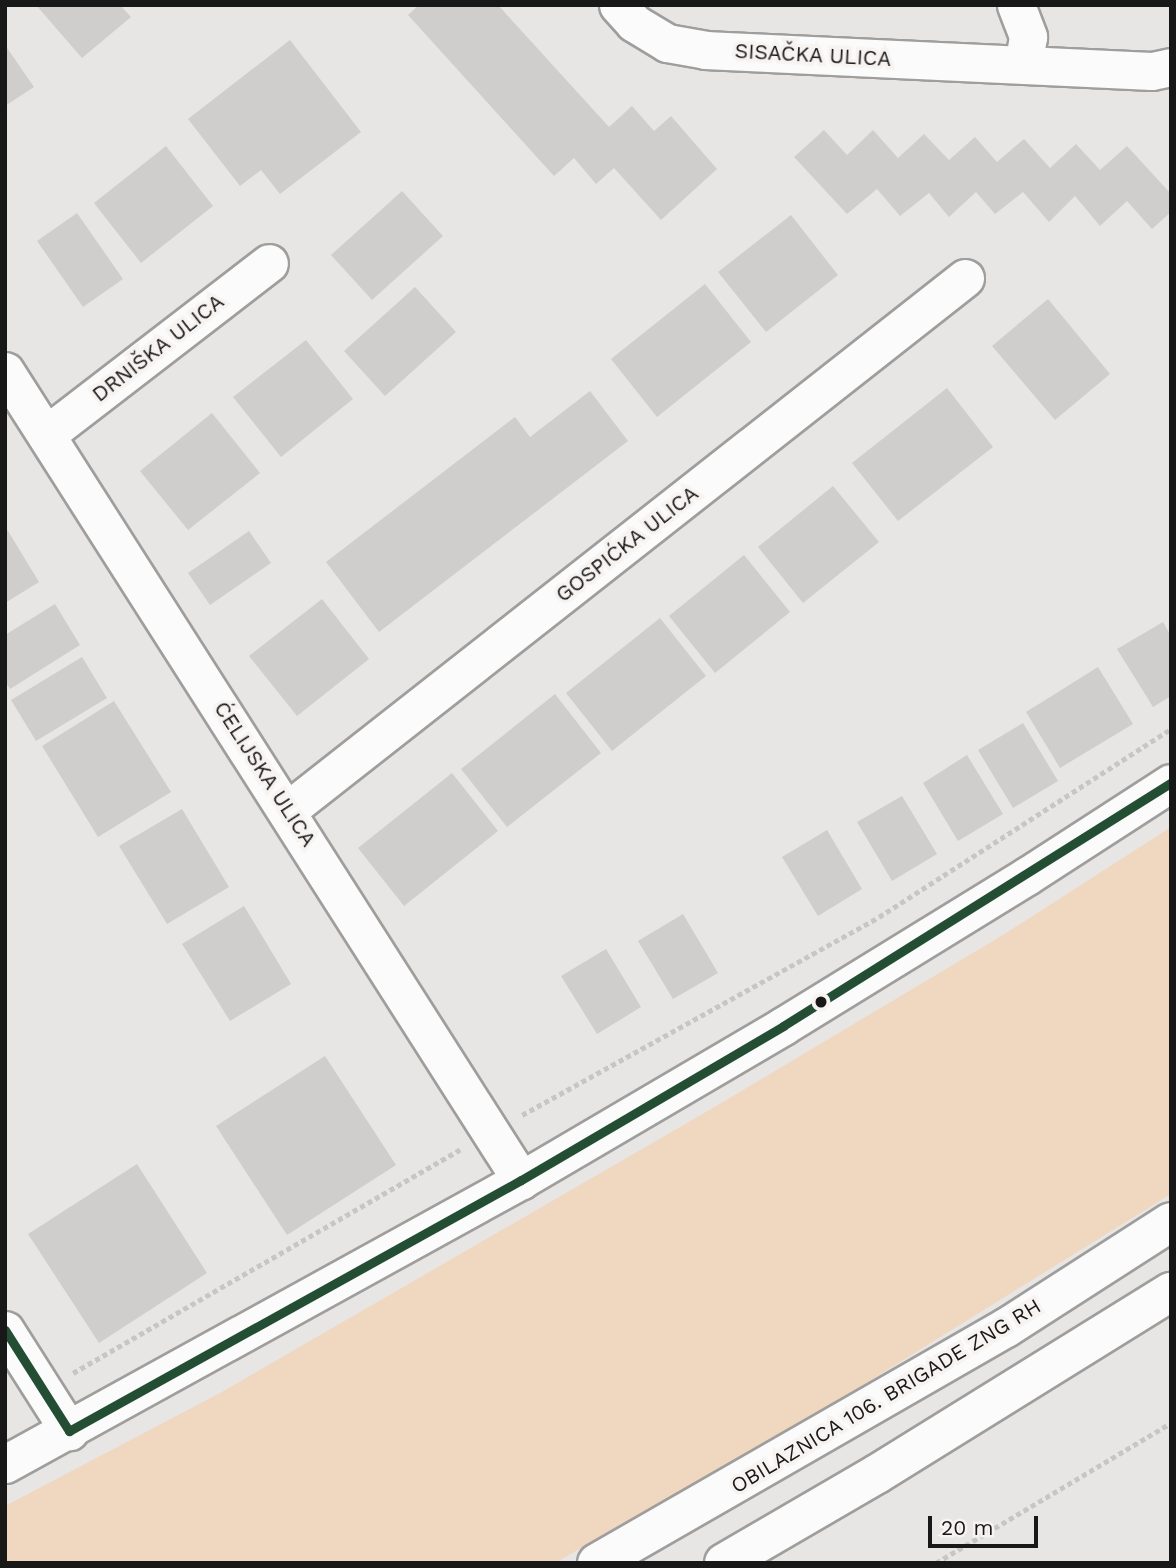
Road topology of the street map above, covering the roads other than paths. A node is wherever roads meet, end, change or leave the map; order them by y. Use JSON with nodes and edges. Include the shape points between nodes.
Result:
{"nodes":[{"id":1,"x":618,"y":5,"type":"edge"},
{"id":2,"x":1016,"y":5,"type":"edge"},
{"id":3,"x":1023,"y":65,"type":"junction"},
{"id":4,"x":1171,"y":67,"type":"edge"},
{"id":5,"x":269,"y":263,"type":"dead end"},
{"id":6,"x":965,"y":278,"type":"dead end"},
{"id":7,"x":5,"y":371,"type":"edge"},
{"id":8,"x":47,"y":434,"type":"junction"},
{"id":9,"x":1171,"y":783,"type":"edge"},
{"id":10,"x":288,"y":810,"type":"junction"},
{"id":11,"x":522,"y":1180,"type":"junction"},
{"id":12,"x":1171,"y":1222,"type":"edge"},
{"id":13,"x":1171,"y":1292,"type":"edge"},
{"id":14,"x":5,"y":1330,"type":"edge"},
{"id":15,"x":69,"y":1431,"type":"junction"},
{"id":16,"x":5,"y":1464,"type":"edge"},
{"id":17,"x":597,"y":1563,"type":"edge"},
{"id":18,"x":724,"y":1563,"type":"edge"}],
"edges":[{"from":1,"to":3,"type":"street","name":"SISAČKA ULICA","via":[[634,23],[667,43],[705,50]]},
{"from":2,"to":3,"type":"street","via":[[1028,37]]},
{"from":3,"to":4,"type":"street","name":"SISAČKA ULICA","via":[[1152,71]]},
{"from":5,"to":8,"type":"street","name":"DRNIŠKA ULICA"},
{"from":6,"to":10,"type":"street","name":"GOSPIĆKA ULICA"},
{"from":7,"to":8,"type":"street","name":"ĆELIJSKA ULICA"},
{"from":8,"to":10,"type":"street","name":"ĆELIJSKA ULICA"},
{"from":9,"to":11,"type":"street","via":[[783,1027]]},
{"from":10,"to":11,"type":"street","name":"ĆELIJSKA ULICA"},
{"from":11,"to":15,"type":"street"},
{"from":12,"to":17,"type":"highway","name":"OBILAZNICA 106. BRIGADE ZNG RH","via":[[1006,1328]]},
{"from":13,"to":18,"type":"highway"},
{"from":14,"to":15,"type":"street"},
{"from":15,"to":16,"type":"street"}]}
